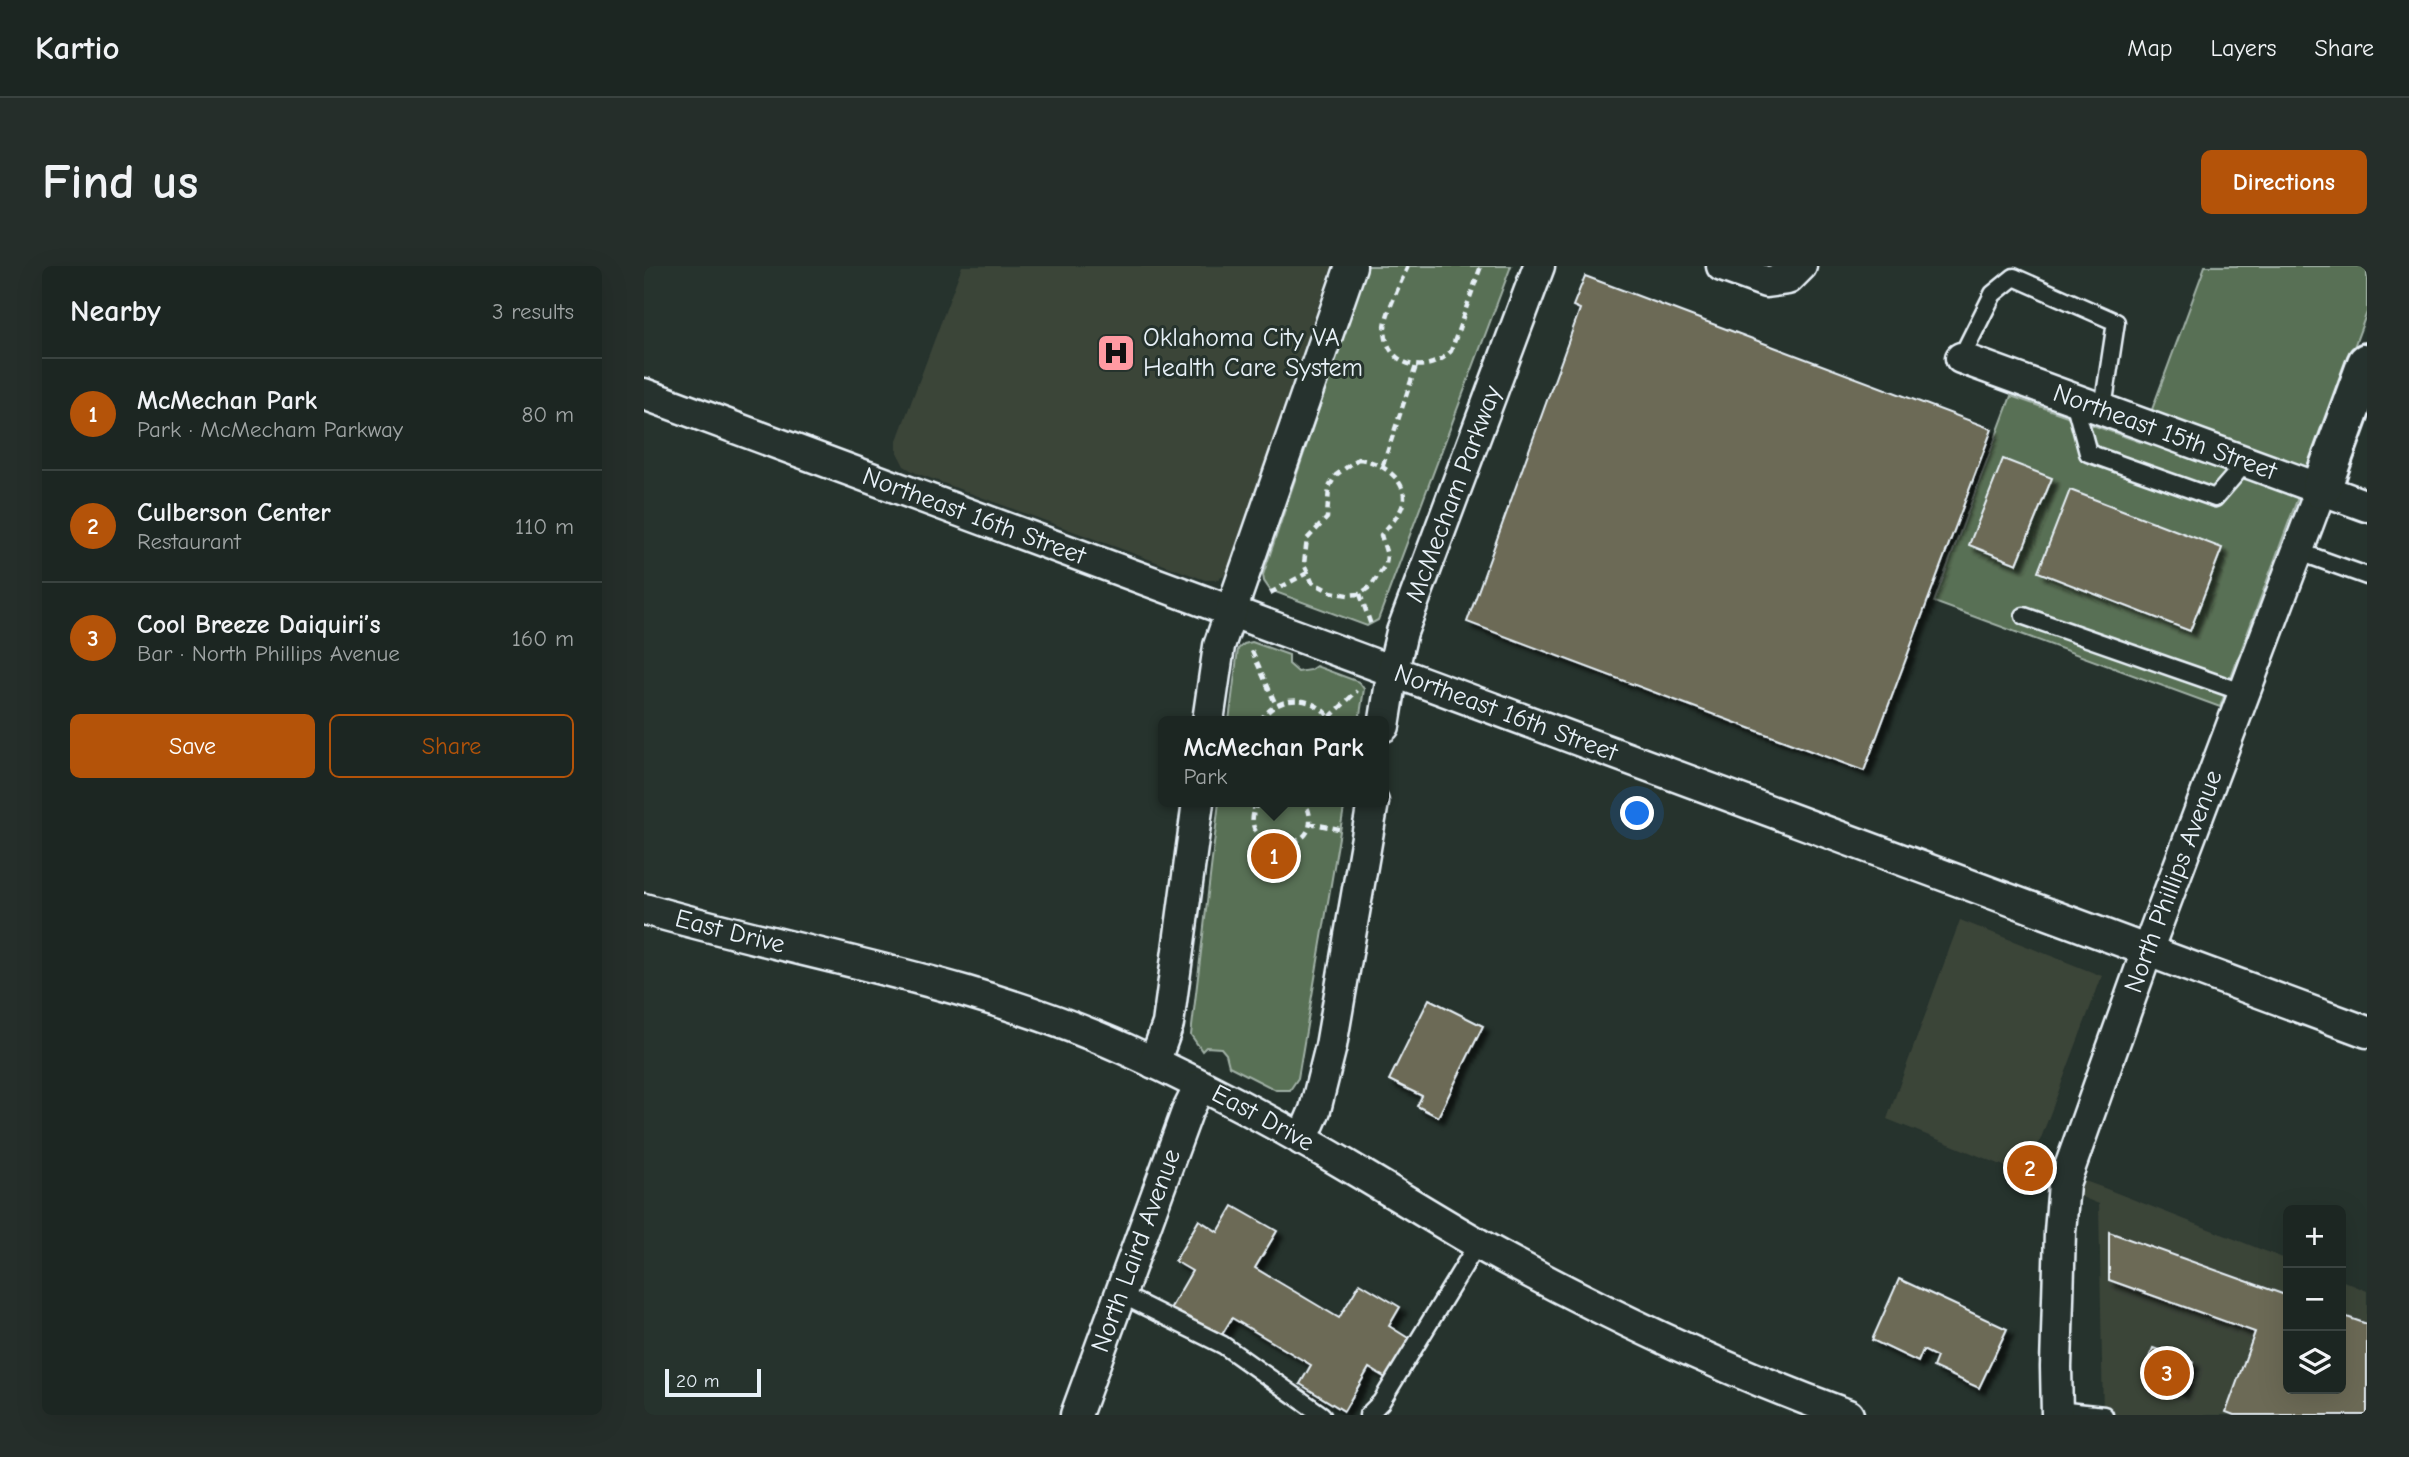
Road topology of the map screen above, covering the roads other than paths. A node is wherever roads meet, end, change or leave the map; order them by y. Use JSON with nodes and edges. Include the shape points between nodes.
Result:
{"nodes":[{"id":1,"x":1351,"y":266,"type":"edge"},
{"id":2,"x":1539,"y":266,"type":"edge"},
{"id":3,"x":1722,"y":266,"type":"edge"},
{"id":4,"x":1801,"y":266,"type":"edge"},
{"id":5,"x":1961,"y":358,"type":"joint"},
{"id":6,"x":2367,"y":363,"type":"edge"},
{"id":7,"x":644,"y":394,"type":"edge"},
{"id":8,"x":2073,"y":397,"type":"junction"},
{"id":9,"x":2103,"y":408,"type":"junction"},
{"id":10,"x":2247,"y":461,"type":"junction"},
{"id":11,"x":2321,"y":489,"type":"junction"},
{"id":12,"x":2367,"y":506,"type":"edge"},
{"id":13,"x":2297,"y":551,"type":"junction"},
{"id":14,"x":2367,"y":576,"type":"edge"},
{"id":15,"x":1231,"y":610,"type":"junction"},
{"id":16,"x":2024,"y":616,"type":"dead end"},
{"id":17,"x":1380,"y":676,"type":"junction"},
{"id":18,"x":2245,"y":692,"type":"junction"},
{"id":19,"x":1209,"y":716,"type":"edge"},
{"id":20,"x":1383,"y":716,"type":"edge"},
{"id":21,"x":1197,"y":807,"type":"edge"},
{"id":22,"x":1372,"y":807,"type":"edge"},
{"id":23,"x":644,"y":909,"type":"edge"},
{"id":24,"x":2147,"y":951,"type":"junction"},
{"id":25,"x":2367,"y":1032,"type":"edge"},
{"id":26,"x":1154,"y":1063,"type":"junction"},
{"id":27,"x":1200,"y":1086,"type":"junction"},
{"id":28,"x":1302,"y":1140,"type":"junction"},
{"id":29,"x":1478,"y":1243,"type":"junction"},
{"id":30,"x":1120,"y":1294,"type":"junction"},
{"id":31,"x":2057,"y":1413,"type":"edge"},
{"id":32,"x":1076,"y":1415,"type":"edge"},
{"id":33,"x":1322,"y":1415,"type":"edge"},
{"id":34,"x":1368,"y":1415,"type":"edge"},
{"id":35,"x":1848,"y":1415,"type":"edge"},
{"id":36,"x":2104,"y":1415,"type":"edge"}],
"edges":[{"from":1,"to":15,"type":"street"},
{"from":2,"to":17,"type":"street","name":"McMecham Parkway","via":[[1402,632]]},
{"from":3,"to":4,"type":"street","via":[[1766,282],[1788,279]]},
{"from":5,"to":8,"type":"street","name":"Northeast 15th Street"},
{"from":5,"to":9,"type":"lane","via":[[1993,295],[2014,277],[2116,322]]},
{"from":6,"to":11,"type":"street","name":"North Phillips Avenue"},
{"from":7,"to":15,"type":"street","name":"Northeast 16th Street"},
{"from":8,"to":9,"type":"street","name":"Northeast 15th Street"},
{"from":8,"to":10,"type":"lane","via":[[2088,453],[2215,498]]},
{"from":9,"to":10,"type":"street","name":"Northeast 15th Street"},
{"from":10,"to":11,"type":"street","name":"Northeast 15th Street"},
{"from":11,"to":12,"type":"street","name":"Northeast 15th Street"},
{"from":11,"to":13,"type":"street","name":"North Phillips Avenue"},
{"from":13,"to":14,"type":"lane"},
{"from":13,"to":18,"type":"street","name":"North Phillips Avenue"},
{"from":15,"to":17,"type":"street","name":"Northeast 16th Street"},
{"from":15,"to":19,"type":"street","via":[[1219,646]]},
{"from":16,"to":18,"type":"lane"},
{"from":17,"to":20,"type":"street","name":"McMecham Parkway"},
{"from":17,"to":24,"type":"street","name":"Northeast 16th Street"},
{"from":18,"to":24,"type":"street","name":"North Phillips Avenue"},
{"from":21,"to":26,"type":"street","via":[[1168,1024]]},
{"from":22,"to":28,"type":"street","via":[[1331,1045],[1315,1110]]},
{"from":23,"to":26,"type":"street","name":"East Drive","via":[[970,993],[1089,1034]]},
{"from":24,"to":25,"type":"street","name":"Northeast 16th Street"},
{"from":24,"to":31,"type":"street","name":"North Phillips Avenue","via":[[2064,1184]]},
{"from":26,"to":27,"type":"street","name":"East Drive"},
{"from":27,"to":28,"type":"street","name":"East Drive"},
{"from":27,"to":30,"type":"street","name":"North Laird Avenue"},
{"from":28,"to":29,"type":"street","name":"East Drive"},
{"from":29,"to":34,"type":"lane","via":[[1381,1402]]},
{"from":29,"to":35,"type":"street","name":"East Drive","via":[[1686,1349]]},
{"from":30,"to":32,"type":"street","name":"North Laird Avenue"},
{"from":30,"to":33,"type":"lane","via":[[1223,1345]]},
{"from":31,"to":36,"type":"lane"}]}
